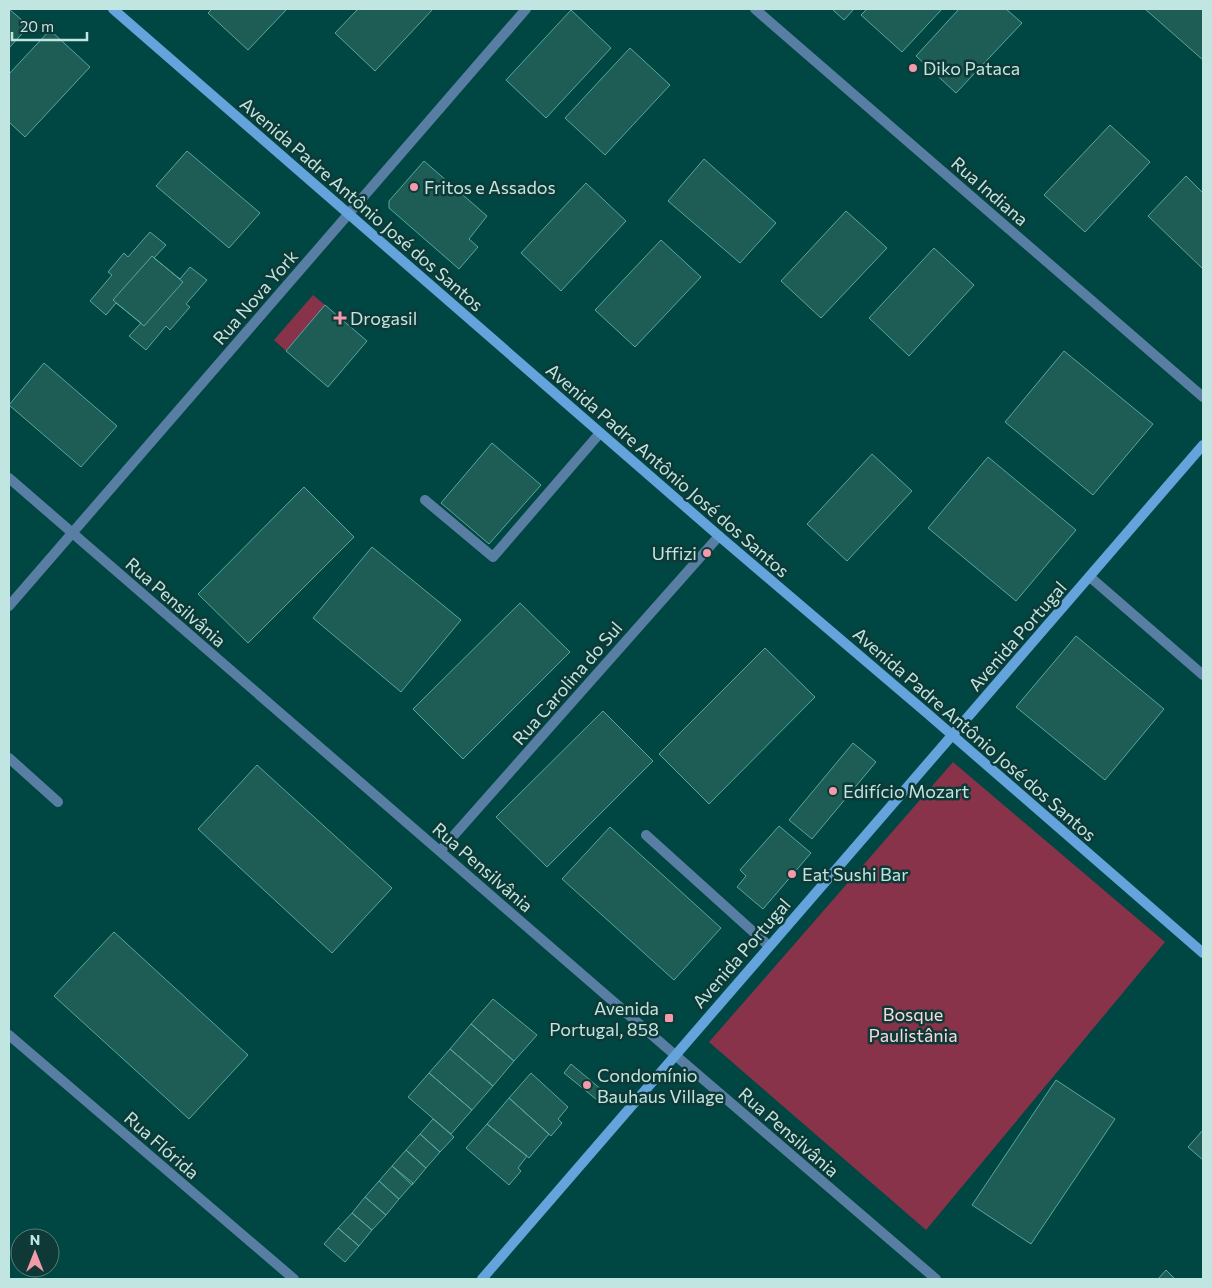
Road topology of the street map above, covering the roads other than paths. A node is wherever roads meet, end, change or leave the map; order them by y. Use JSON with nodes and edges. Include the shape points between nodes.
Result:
{"nodes":[{"id":1,"x":113,"y":9,"type":"edge"},
{"id":2,"x":526,"y":9,"type":"edge"},
{"id":3,"x":755,"y":9,"type":"edge"},
{"id":4,"x":348,"y":214,"type":"junction"},
{"id":5,"x":1203,"y":397,"type":"edge"},
{"id":6,"x":600,"y":433,"type":"junction"},
{"id":7,"x":1203,"y":445,"type":"edge"},
{"id":8,"x":9,"y":478,"type":"edge"},
{"id":9,"x":425,"y":500,"type":"dead end"},
{"id":10,"x":72,"y":533,"type":"junction"},
{"id":11,"x":718,"y":536,"type":"junction"},
{"id":12,"x":1090,"y":577,"type":"junction"},
{"id":13,"x":9,"y":606,"type":"edge"},
{"id":14,"x":1203,"y":675,"type":"edge"},
{"id":15,"x":952,"y":735,"type":"junction"},
{"id":16,"x":9,"y":758,"type":"edge"},
{"id":17,"x":58,"y":802,"type":"dead end"},
{"id":18,"x":646,"y":835,"type":"dead end"},
{"id":19,"x":440,"y":852,"type":"junction"},
{"id":20,"x":769,"y":946,"type":"junction"},
{"id":21,"x":1203,"y":953,"type":"edge"},
{"id":22,"x":9,"y":1034,"type":"edge"},
{"id":23,"x":675,"y":1055,"type":"junction"},
{"id":24,"x":294,"y":1279,"type":"edge"},
{"id":25,"x":482,"y":1279,"type":"edge"},
{"id":26,"x":936,"y":1279,"type":"edge"}],
"edges":[{"from":1,"to":4,"type":"street","name":"Avenida Padre Antônio José dos Santos"},
{"from":2,"to":4,"type":"street","name":"Rua Nova York"},
{"from":3,"to":5,"type":"street","name":"Rua Indiana"},
{"from":4,"to":6,"type":"street","name":"Avenida Padre Antônio José dos Santos"},
{"from":4,"to":10,"type":"street","name":"Rua Nova York"},
{"from":6,"to":9,"type":"street","via":[[493,557]]},
{"from":6,"to":11,"type":"street","name":"Avenida Padre Antônio José dos Santos"},
{"from":7,"to":12,"type":"street","name":"Avenida Portugal"},
{"from":8,"to":10,"type":"street","name":"Rua Pensilvânia"},
{"from":10,"to":13,"type":"street","name":"Rua Nova York"},
{"from":10,"to":19,"type":"street","name":"Rua Pensilvânia"},
{"from":11,"to":15,"type":"street","name":"Avenida Padre Antônio José dos Santos"},
{"from":11,"to":19,"type":"street","name":"Rua Carolina do Sul"},
{"from":12,"to":14,"type":"street"},
{"from":12,"to":15,"type":"street","name":"Avenida Portugal"},
{"from":15,"to":20,"type":"street","name":"Avenida Portugal"},
{"from":15,"to":21,"type":"street","name":"Avenida Padre Antônio José dos Santos"},
{"from":16,"to":17,"type":"street"},
{"from":18,"to":20,"type":"street"},
{"from":19,"to":23,"type":"street","name":"Rua Pensilvânia"},
{"from":20,"to":23,"type":"street","name":"Avenida Portugal"},
{"from":22,"to":24,"type":"street","name":"Rua Flórida"},
{"from":23,"to":25,"type":"street","name":"Avenida Portugal"},
{"from":23,"to":26,"type":"street","name":"Rua Pensilvânia"}]}
